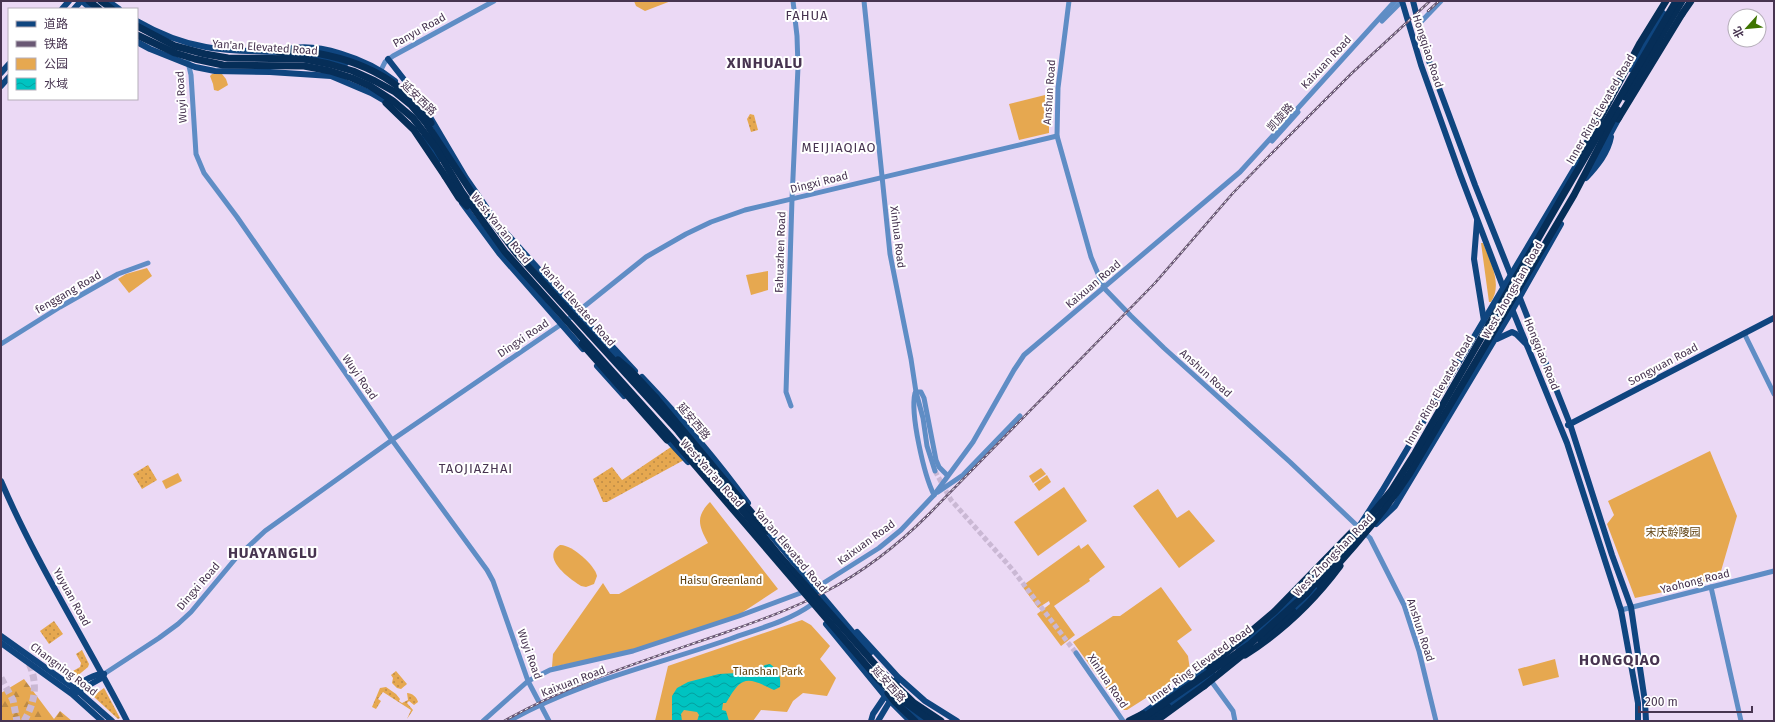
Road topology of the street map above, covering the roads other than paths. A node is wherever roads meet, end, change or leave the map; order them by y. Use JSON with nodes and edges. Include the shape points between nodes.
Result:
{"nodes":[{"id":1,"x":81,"y":1,"type":"edge"},
{"id":2,"x":89,"y":1,"type":"edge"},
{"id":3,"x":101,"y":1,"type":"edge"},
{"id":4,"x":108,"y":1,"type":"edge"},
{"id":5,"x":494,"y":1,"type":"edge"},
{"id":6,"x":793,"y":1,"type":"edge"},
{"id":7,"x":864,"y":1,"type":"edge"},
{"id":8,"x":1070,"y":1,"type":"edge"},
{"id":9,"x":1395,"y":1,"type":"edge"},
{"id":10,"x":1402,"y":1,"type":"edge"},
{"id":11,"x":1413,"y":1,"type":"edge"},
{"id":12,"x":1441,"y":1,"type":"edge"},
{"id":13,"x":1666,"y":1,"type":"edge"},
{"id":14,"x":1670,"y":1,"type":"edge"},
{"id":15,"x":1676,"y":1,"type":"edge"},
{"id":16,"x":1682,"y":1,"type":"edge"},
{"id":17,"x":1685,"y":1,"type":"edge"},
{"id":18,"x":1691,"y":1,"type":"edge"},
{"id":19,"x":90,"y":8,"type":"edge"},
{"id":20,"x":99,"y":8,"type":"edge"},
{"id":21,"x":111,"y":8,"type":"edge"},
{"id":22,"x":118,"y":8,"type":"edge"},
{"id":23,"x":138,"y":22,"type":"edge"},
{"id":24,"x":1418,"y":25,"type":"junction"},
{"id":25,"x":138,"y":27,"type":"edge"},
{"id":26,"x":138,"y":35,"type":"edge"},
{"id":27,"x":177,"y":41,"type":"junction"},
{"id":28,"x":138,"y":43,"type":"edge"},
{"id":29,"x":279,"y":52,"type":"junction"},
{"id":30,"x":388,"y":59,"type":"junction"},
{"id":31,"x":188,"y":63,"type":"junction"},
{"id":32,"x":8,"y":65,"type":"edge"},
{"id":33,"x":1,"y":73,"type":"edge"},
{"id":34,"x":379,"y":74,"type":"junction"},
{"id":35,"x":8,"y":78,"type":"edge"},
{"id":36,"x":1,"y":86,"type":"edge"},
{"id":37,"x":371,"y":93,"type":"junction"},
{"id":38,"x":386,"y":103,"type":"junction"},
{"id":39,"x":426,"y":111,"type":"junction"},
{"id":40,"x":1057,"y":136,"type":"junction"},
{"id":41,"x":440,"y":138,"type":"junction"},
{"id":42,"x":1272,"y":141,"type":"dead end"},
{"id":43,"x":1599,"y":146,"type":"junction"},
{"id":44,"x":881,"y":177,"type":"junction"},
{"id":45,"x":1562,"y":196,"type":"junction"},
{"id":46,"x":792,"y":199,"type":"junction"},
{"id":47,"x":1477,"y":219,"type":"junction"},
{"id":48,"x":483,"y":222,"type":"junction"},
{"id":49,"x":514,"y":260,"type":"junction"},
{"id":50,"x":1518,"y":261,"type":"junction"},
{"id":51,"x":1506,"y":262,"type":"junction"},
{"id":52,"x":148,"y":263,"type":"dead end"},
{"id":53,"x":1510,"y":274,"type":"junction"},
{"id":54,"x":520,"y":277,"type":"junction"},
{"id":55,"x":1503,"y":287,"type":"junction"},
{"id":56,"x":1104,"y":288,"type":"junction"},
{"id":57,"x":546,"y":297,"type":"junction"},
{"id":58,"x":1520,"y":298,"type":"junction"},
{"id":59,"x":1513,"y":310,"type":"junction"},
{"id":60,"x":577,"y":312,"type":"junction"},
{"id":61,"x":1774,"y":318,"type":"edge"},
{"id":62,"x":1484,"y":321,"type":"junction"},
{"id":63,"x":564,"y":323,"type":"junction"},
{"id":64,"x":596,"y":333,"type":"junction"},
{"id":65,"x":1744,"y":333,"type":"junction"},
{"id":66,"x":1495,"y":340,"type":"junction"},
{"id":67,"x":1,"y":344,"type":"edge"},
{"id":68,"x":1528,"y":346,"type":"junction"},
{"id":69,"x":603,"y":348,"type":"junction"},
{"id":70,"x":916,"y":392,"type":"junction"},
{"id":71,"x":1774,"y":394,"type":"edge"},
{"id":72,"x":791,"y":406,"type":"dead end"},
{"id":73,"x":1020,"y":416,"type":"dead end"},
{"id":74,"x":1570,"y":424,"type":"junction"},
{"id":75,"x":1562,"y":429,"type":"junction"},
{"id":76,"x":392,"y":440,"type":"junction"},
{"id":77,"x":667,"y":440,"type":"junction"},
{"id":78,"x":935,"y":471,"type":"tunnel mouth"},
{"id":79,"x":947,"y":475,"type":"junction"},
{"id":80,"x":1,"y":481,"type":"edge"},
{"id":81,"x":1391,"y":491,"type":"junction"},
{"id":82,"x":934,"y":495,"type":"junction"},
{"id":83,"x":1358,"y":527,"type":"junction"},
{"id":84,"x":767,"y":531,"type":"junction"},
{"id":85,"x":1366,"y":534,"type":"junction"},
{"id":86,"x":781,"y":546,"type":"junction"},
{"id":87,"x":1352,"y":549,"type":"junction"},
{"id":88,"x":771,"y":555,"type":"junction"},
{"id":89,"x":1774,"y":571,"type":"edge"},
{"id":90,"x":1711,"y":587,"type":"junction"},
{"id":91,"x":816,"y":589,"type":"junction"},
{"id":92,"x":801,"y":592,"type":"junction"},
{"id":93,"x":811,"y":605,"type":"junction"},
{"id":94,"x":1631,"y":607,"type":"junction"},
{"id":95,"x":1621,"y":610,"type":"junction"},
{"id":96,"x":825,"y":622,"type":"joint"},
{"id":97,"x":1,"y":636,"type":"edge"},
{"id":98,"x":1,"y":643,"type":"edge"},
{"id":99,"x":1253,"y":647,"type":"junction"},
{"id":100,"x":1076,"y":653,"type":"tunnel mouth"},
{"id":101,"x":1209,"y":667,"type":"junction"},
{"id":102,"x":104,"y":674,"type":"junction"},
{"id":103,"x":1209,"y":678,"type":"junction"},
{"id":104,"x":878,"y":680,"type":"junction"},
{"id":105,"x":528,"y":681,"type":"junction"},
{"id":106,"x":896,"y":681,"type":"junction"},
{"id":107,"x":74,"y":691,"type":"junction"},
{"id":108,"x":889,"y":694,"type":"junction"},
{"id":109,"x":890,"y":701,"type":"junction"},
{"id":110,"x":541,"y":704,"type":"junction"},
{"id":111,"x":1163,"y":705,"type":"junction"},
{"id":112,"x":102,"y":721,"type":"edge"},
{"id":113,"x":112,"y":721,"type":"edge"},
{"id":114,"x":127,"y":721,"type":"edge"},
{"id":115,"x":483,"y":721,"type":"edge"},
{"id":116,"x":509,"y":721,"type":"edge"},
{"id":117,"x":549,"y":721,"type":"edge"},
{"id":118,"x":871,"y":721,"type":"edge"},
{"id":119,"x":878,"y":721,"type":"edge"},
{"id":120,"x":910,"y":721,"type":"edge"},
{"id":121,"x":915,"y":721,"type":"edge"},
{"id":122,"x":922,"y":721,"type":"edge"},
{"id":123,"x":931,"y":721,"type":"edge"},
{"id":124,"x":940,"y":721,"type":"edge"},
{"id":125,"x":957,"y":721,"type":"edge"},
{"id":126,"x":1123,"y":721,"type":"edge"},
{"id":127,"x":1130,"y":721,"type":"edge"},
{"id":128,"x":1138,"y":721,"type":"edge"},
{"id":129,"x":1146,"y":721,"type":"edge"},
{"id":130,"x":1156,"y":721,"type":"edge"},
{"id":131,"x":1235,"y":721,"type":"edge"},
{"id":132,"x":1436,"y":721,"type":"edge"},
{"id":133,"x":1638,"y":721,"type":"edge"},
{"id":134,"x":1646,"y":721,"type":"edge"},
{"id":135,"x":1741,"y":721,"type":"edge"}],
"edges":[{"from":1,"to":19,"type":"main road"},
{"from":2,"to":20,"type":"highway"},
{"from":3,"to":21,"type":"highway"},
{"from":4,"to":22,"type":"main road"},
{"from":5,"to":30,"type":"street","name":"Panyu Road"},
{"from":6,"to":46,"type":"street","name":"Fahuazhen Road","via":[[798,67]]},
{"from":7,"to":44,"type":"street","name":"Xinhua Road"},
{"from":8,"to":40,"type":"street","name":"Anshun Road","via":[[1058,88]]},
{"from":9,"to":56,"type":"street","name":"Kaixuan Road","via":[[1240,172]]},
{"from":10,"to":42,"type":"street","name":"凯旋路","via":[[1335,70]]},
{"from":10,"to":47,"type":"main road","name":"Hongqiao Road","via":[[1421,65]]},
{"from":11,"to":24,"type":"main road","name":"Hongqiao Road"},
{"from":12,"to":24,"type":"street"},
{"from":13,"to":45,"type":"highway","bridge":true,"via":[[1640,43],[1571,172]]},
{"from":14,"to":50,"type":"main road","name":"West Zhongshan Road"},
{"from":15,"to":45,"type":"highway","name":"Inner Ring Elevated Road","bridge":true},
{"from":16,"to":43,"type":"highway","name":"Inner Ring Elevated Road","bridge":true},
{"from":17,"to":58,"type":"main road","name":"West Zhongshan Road"},
{"from":18,"to":43,"type":"highway","bridge":true},
{"from":23,"to":27,"type":"main road","name":"West Yan'an Road"},
{"from":24,"to":51,"type":"main road","name":"Hongqiao Road","via":[[1426,54]]},
{"from":25,"to":41,"type":"highway","name":"Yan'an Elevated Road","bridge":true,"via":[[175,46],[204,54],[228,58],[304,59],[353,71],[395,92],[411,105]]},
{"from":26,"to":48,"type":"highway","name":"Yan'an Elevated Road","bridge":true,"via":[[195,60],[223,65],[304,66],[345,75],[370,86],[413,118],[436,148]]},
{"from":27,"to":29,"type":"main road","name":"West Yan'an Road","via":[[205,48]]},
{"from":27,"to":31,"type":"street","name":"Wuyi Road"},
{"from":28,"to":31,"type":"main road","name":"West Yan'an Road"},
{"from":29,"to":34,"type":"main road","name":"West Yan'an Road","via":[[292,47],[320,50],[361,61]]},
{"from":29,"to":41,"type":"highway","bridge":true,"via":[[315,52],[372,70],[394,83],[413,99],[426,114]]},
{"from":30,"to":34,"type":"street","name":"Panyu Road"},
{"from":30,"to":39,"type":"main road"},
{"from":31,"to":37,"type":"main road","name":"West Yan'an Road","via":[[215,72],[278,72],[331,76]]},
{"from":31,"to":76,"type":"street","name":"Wuyi Road","via":[[196,154],[204,173]]},
{"from":32,"to":33,"type":"main road"},
{"from":34,"to":37,"type":"street","name":"Panyu Road"},
{"from":34,"to":39,"type":"main road","name":"West Yan'an Road","via":[[412,94]]},
{"from":34,"to":41,"type":"main road","name":"延安西路","via":[[421,111]]},
{"from":35,"to":36,"type":"main road"},
{"from":37,"to":38,"type":"main road","name":"West Yan'an Road"},
{"from":38,"to":48,"type":"highway","bridge":true,"via":[[419,137],[459,198]]},
{"from":38,"to":49,"type":"main road","name":"West Yan'an Road","via":[[395,105],[411,120],[467,203]]},
{"from":38,"to":54,"type":"main road","via":[[413,132],[476,223]]},
{"from":39,"to":41,"type":"main road","name":"West Yan'an Road"},
{"from":40,"to":44,"type":"street","name":"Dingxi Road"},
{"from":40,"to":56,"type":"street","name":"Anshun Road","via":[[1091,257]]},
{"from":41,"to":60,"type":"main road","name":"West Yan'an Road","via":[[494,219]]},
{"from":41,"to":69,"type":"highway","name":"Yan'an Elevated Road","bridge":true,"via":[[478,202],[516,253]]},
{"from":43,"to":87,"type":"highway","name":"Inner Ring Elevated Road","bridge":true,"via":[[1574,195],[1410,472],[1382,513]]},
{"from":44,"to":46,"type":"street","name":"Dingxi Road"},
{"from":44,"to":70,"type":"street","name":"Xinhua Road","via":[[890,254]]},
{"from":45,"to":81,"type":"highway","name":"Inner Ring Elevated Road","bridge":true},
{"from":46,"to":60,"type":"street","name":"Dingxi Road","via":[[734,213],[686,234],[646,257]]},
{"from":46,"to":72,"type":"street","name":"Fahuazhen Road","via":[[786,392]]},
{"from":47,"to":55,"type":"main road","name":"Hongqiao Road"},
{"from":47,"to":62,"type":"main road","via":[[1474,259]]},
{"from":48,"to":57,"type":"highway","name":"Yan'an Elevated Road","bridge":true,"via":[[505,252]]},
{"from":49,"to":54,"type":"main road"},
{"from":49,"to":63,"type":"main road","name":"West Yan'an Road"},
{"from":50,"to":51,"type":"main road","via":[[1511,264]]},
{"from":50,"to":53,"type":"main road","name":"West Zhongshan Road"},
{"from":51,"to":53,"type":"main road","name":"Hongqiao Road"},
{"from":52,"to":67,"type":"street","name":"fenggang Road","via":[[118,274]]},
{"from":53,"to":55,"type":"main road","name":"West Zhongshan Road"},
{"from":53,"to":58,"type":"main road","name":"Hongqiao Road"},
{"from":54,"to":63,"type":"main road"},
{"from":55,"to":59,"type":"main road","name":"Hongqiao Road"},
{"from":55,"to":62,"type":"main road","name":"West Zhongshan Road"},
{"from":56,"to":79,"type":"street","name":"Kaixuan Road","via":[[1024,355],[973,442]]},
{"from":56,"to":83,"type":"street","name":"Anshun Road","via":[[1164,348]]},
{"from":57,"to":77,"type":"highway","bridge":true,"via":[[561,319]]},
{"from":57,"to":104,"type":"highway","name":"Yan'an Elevated Road","bridge":true,"via":[[670,436]]},
{"from":58,"to":59,"type":"main road","name":"West Zhongshan Road"},
{"from":58,"to":74,"type":"main road","name":"Hongqiao Road"},
{"from":59,"to":66,"type":"main road","name":"West Zhongshan Road"},
{"from":59,"to":68,"type":"main road","name":"Hongqiao Road"},
{"from":60,"to":63,"type":"street","name":"Dingxi Road"},
{"from":60,"to":64,"type":"main road","name":"West Yan'an Road"},
{"from":61,"to":65,"type":"main road","name":"Songyuan Road"},
{"from":62,"to":83,"type":"main road","name":"West Zhongshan Road"},
{"from":63,"to":76,"type":"street","name":"Dingxi Road"},
{"from":63,"to":77,"type":"main road","name":"West Yan'an Road"},
{"from":64,"to":84,"type":"main road","name":"West Yan'an Road","via":[[654,405]]},
{"from":64,"to":84,"type":"main road","name":"延安西路","via":[[660,397],[736,488]]},
{"from":65,"to":71,"type":"street"},
{"from":65,"to":74,"type":"main road","name":"Songyuan Road"},
{"from":66,"to":68,"type":"main road","via":[[1512,332]]},
{"from":66,"to":85,"type":"main road","name":"West Zhongshan Road","via":[[1395,506]]},
{"from":68,"to":75,"type":"main road","name":"Hongqiao Road"},
{"from":69,"to":84,"type":"highway","bridge":true,"via":[[631,371]]},
{"from":69,"to":124,"type":"highway","name":"Yan'an Elevated Road","bridge":true,"via":[[678,431],[778,554],[880,670],[914,703]]},
{"from":70,"to":78,"type":"street","name":"Xinhua Road"},
{"from":70,"to":79,"type":"street","via":[[921,392],[924,398],[936,460]]},
{"from":70,"to":82,"type":"street","via":[[913,405],[925,473]]},
{"from":73,"to":82,"type":"street","via":[[963,475]]},
{"from":74,"to":75,"type":"main road","name":"Songyuan Road"},
{"from":74,"to":94,"type":"main road","name":"Hongqiao Road"},
{"from":75,"to":95,"type":"main road","name":"Hongqiao Road"},
{"from":76,"to":102,"type":"street","name":"Dingxi Road","via":[[265,531],[236,558],[178,624]]},
{"from":76,"to":105,"type":"street","name":"Wuyi Road","via":[[492,577]]},
{"from":77,"to":88,"type":"main road","name":"West Yan'an Road"},
{"from":79,"to":82,"type":"street","name":"Kaixuan Road"},
{"from":80,"to":102,"type":"main road","name":"Yuyuan Road","via":[[43,566]]},
{"from":81,"to":101,"type":"highway","bridge":true,"via":[[1275,611]]},
{"from":81,"to":111,"type":"highway","name":"Inner Ring Elevated Road","bridge":true,"via":[[1306,594],[1249,645]]},
{"from":82,"to":91,"type":"street","name":"Kaixuan Road","via":[[901,530],[879,548]]},
{"from":83,"to":85,"type":"street","name":"Anshun Road"},
{"from":83,"to":101,"type":"main road","name":"West Zhongshan Road","via":[[1304,588],[1275,616]]},
{"from":84,"to":86,"type":"main road","name":"West Yan'an Road"},
{"from":85,"to":103,"type":"main road","name":"West Zhongshan Road","via":[[1286,618]]},
{"from":85,"to":132,"type":"street","name":"Anshun Road","via":[[1404,605],[1419,651]]},
{"from":86,"to":88,"type":"main road"},
{"from":86,"to":91,"type":"main road","name":"West Yan'an Road"},
{"from":87,"to":99,"type":"highway","name":"Inner Ring Elevated Road","bridge":true,"via":[[1307,598]]},
{"from":87,"to":103,"type":"highway","bridge":true,"via":[[1327,584],[1283,628]]},
{"from":88,"to":92,"type":"main road","name":"West Yan'an Road"},
{"from":89,"to":90,"type":"street","name":"Yaohong Road"},
{"from":90,"to":94,"type":"street","name":"Yaohong Road"},
{"from":90,"to":135,"type":"street"},
{"from":91,"to":92,"type":"street","name":"Kaixuan Road"},
{"from":91,"to":93,"type":"street"},
{"from":91,"to":106,"type":"main road","name":"West Yan'an Road"},
{"from":92,"to":93,"type":"main road","name":"West Yan'an Road"},
{"from":92,"to":105,"type":"street","name":"Kaixuan Road","via":[[633,652],[550,670]]},
{"from":93,"to":96,"type":"main road","name":"West Yan'an Road"},
{"from":93,"to":110,"type":"street","name":"Kaixuan Road","via":[[788,618]]},
{"from":94,"to":95,"type":"street","name":"Yaohong Road"},
{"from":94,"to":134,"type":"main road","name":"Hongqiao Road"},
{"from":95,"to":133,"type":"main road","name":"Hongqiao Road","via":[[1638,703]]},
{"from":96,"to":108,"type":"main road","name":"延安西路"},
{"from":97,"to":107,"type":"main road","name":"Changning Road"},
{"from":98,"to":107,"type":"main road","name":"Changning Road"},
{"from":99,"to":129,"type":"highway","name":"Inner Ring Elevated Road","bridge":true},
{"from":99,"to":130,"type":"highway","bridge":true},
{"from":100,"to":126,"type":"street","name":"Xinhua Road"},
{"from":101,"to":127,"type":"main road","name":"West Zhongshan Road"},
{"from":102,"to":107,"type":"main road","name":"Dingxi Road","via":[[100,679]]},
{"from":102,"to":114,"type":"main road","name":"Yuyuan Road"},
{"from":103,"to":129,"type":"main road","name":"West Zhongshan Road"},
{"from":103,"to":131,"type":"street","via":[[1233,711]]},
{"from":104,"to":121,"type":"highway","bridge":true,"via":[[895,702]]},
{"from":104,"to":123,"type":"highway","name":"Yan'an Elevated Road","bridge":true},
{"from":105,"to":110,"type":"street","name":"Wuyi Road"},
{"from":105,"to":115,"type":"street","name":"Kaixuan Road"},
{"from":106,"to":108,"type":"main road"},
{"from":106,"to":124,"type":"main road","name":"West Yan'an Road","via":[[921,709]]},
{"from":106,"to":125,"type":"main road","name":"West Yan'an Road"},
{"from":107,"to":112,"type":"main road","name":"Changning Road"},
{"from":107,"to":113,"type":"main road","name":"Changning Road"},
{"from":108,"to":109,"type":"main road"},
{"from":108,"to":118,"type":"main road","via":[[873,714]]},
{"from":108,"to":122,"type":"main road"},
{"from":109,"to":119,"type":"main road"},
{"from":109,"to":120,"type":"main road","name":"延安西路"},
{"from":110,"to":116,"type":"street","name":"Kaixuan Road"},
{"from":110,"to":117,"type":"street","name":"Wuyi Road"},
{"from":111,"to":127,"type":"highway","bridge":true},
{"from":111,"to":128,"type":"highway","name":"Inner Ring Elevated Road","bridge":true}]}
